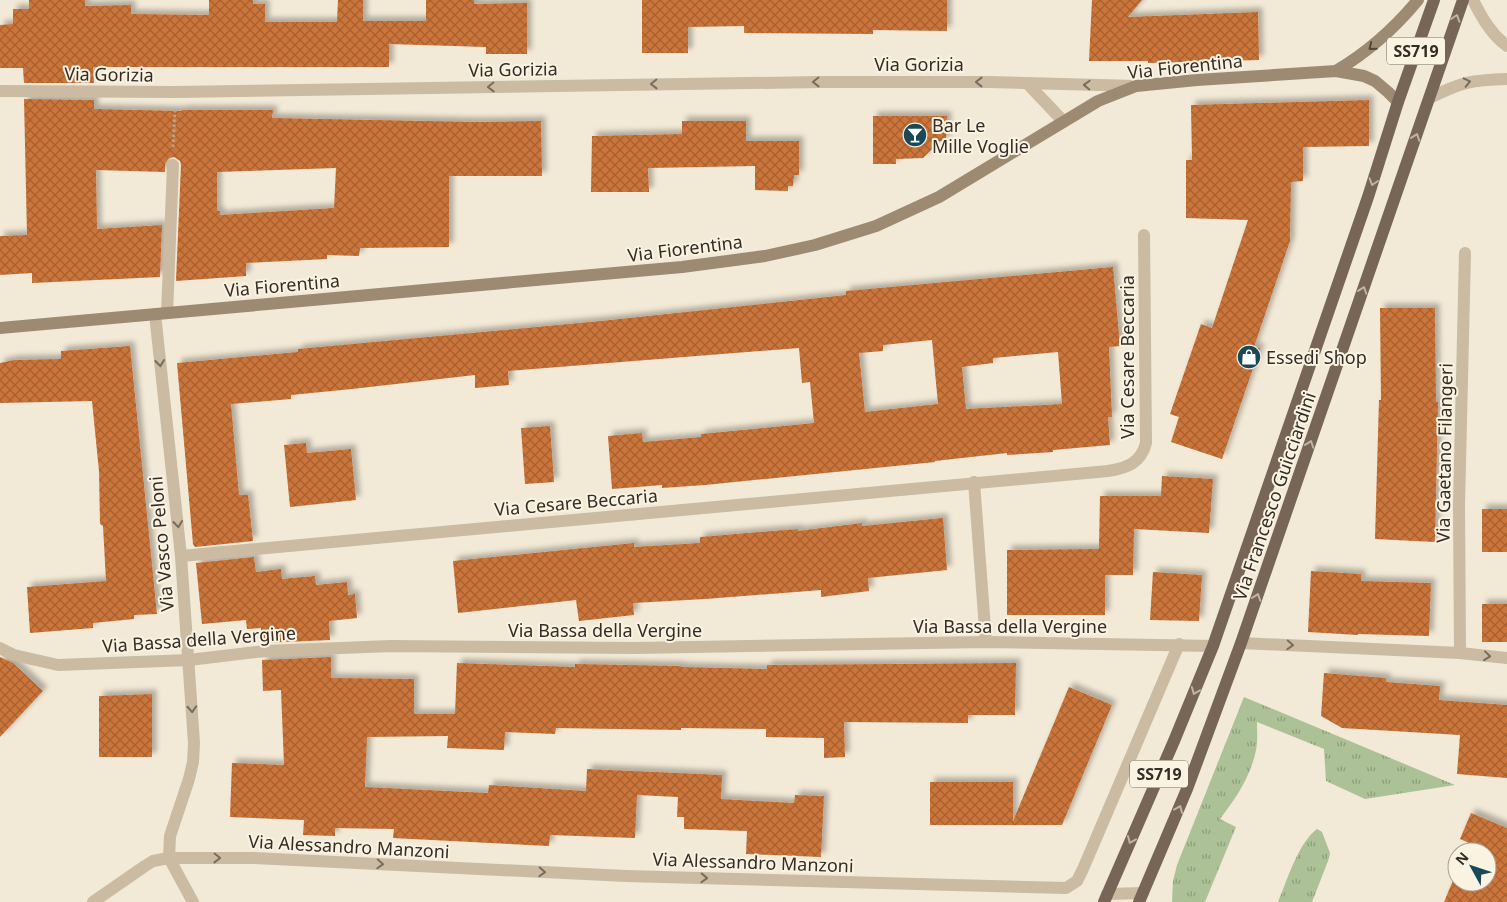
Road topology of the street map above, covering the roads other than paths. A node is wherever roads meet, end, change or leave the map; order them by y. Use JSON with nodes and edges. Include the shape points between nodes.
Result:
{"nodes":[{"id":1,"x":1418,"y":0,"type":"edge"},
{"id":2,"x":1434,"y":0,"type":"edge"},
{"id":3,"x":1463,"y":0,"type":"edge"},
{"id":4,"x":1473,"y":0,"type":"edge"},
{"id":5,"x":1507,"y":46,"type":"edge"},
{"id":6,"x":1336,"y":71,"type":"junction"},
{"id":7,"x":1507,"y":79,"type":"edge"},
{"id":8,"x":1027,"y":83,"type":"junction"},
{"id":9,"x":1136,"y":86,"type":"junction"},
{"id":10,"x":0,"y":91,"type":"edge"},
{"id":11,"x":1430,"y":98,"type":"junction"},
{"id":12,"x":1398,"y":102,"type":"junction"},
{"id":13,"x":1063,"y":121,"type":"junction"},
{"id":14,"x":173,"y":165,"type":"road end"},
{"id":15,"x":1144,"y":235,"type":"dead end"},
{"id":16,"x":1465,"y":253,"type":"dead end"},
{"id":17,"x":161,"y":314,"type":"junction"},
{"id":18,"x":0,"y":328,"type":"edge"},
{"id":19,"x":974,"y":482,"type":"junction"},
{"id":20,"x":181,"y":556,"type":"junction"},
{"id":21,"x":986,"y":642,"type":"junction"},
{"id":22,"x":1179,"y":644,"type":"junction"},
{"id":23,"x":1242,"y":644,"type":"junction"},
{"id":24,"x":1213,"y":646,"type":"junction"},
{"id":25,"x":0,"y":648,"type":"edge"},
{"id":26,"x":1460,"y":653,"type":"junction"},
{"id":27,"x":1507,"y":658,"type":"edge"},
{"id":28,"x":189,"y":660,"type":"junction"},
{"id":29,"x":168,"y":858,"type":"junction"},
{"id":30,"x":1106,"y":898,"type":"edge"},
{"id":31,"x":1143,"y":899,"type":"edge"},
{"id":32,"x":93,"y":902,"type":"edge"},
{"id":33,"x":194,"y":902,"type":"edge"}],
"edges":[{"from":1,"to":6,"type":"main road","name":"Via Fiorentina","one_way":true,"via":[[1378,42]]},
{"from":2,"to":12,"type":"main road","number":"SS719"},
{"from":11,"to":3,"type":"main road","number":"SS719","one_way":true},
{"from":4,"to":5,"type":"street","via":[[1484,21]]},
{"from":6,"to":9,"type":"main road","name":"Via Fiorentina"},
{"from":6,"to":12,"type":"main road","name":"Via Fiorentina","via":[[1364,76]]},
{"from":11,"to":7,"type":"street","one_way":true,"via":[[1470,81]]},
{"from":9,"to":8,"type":"street","name":"Via Gorizia","one_way":true},
{"from":8,"to":10,"type":"street","name":"Via Gorizia","one_way":true,"via":[[820,82],[175,92]]},
{"from":8,"to":13,"type":"street"},
{"from":9,"to":13,"type":"main road","name":"Via Fiorentina","via":[[1098,101]]},
{"from":23,"to":11,"type":"main road","name":"Via Francesco Guicciardini","number":"SS719","one_way":true},
{"from":12,"to":24,"type":"main road","name":"Via Francesco Guicciardini","number":"SS719","one_way":true},
{"from":13,"to":17,"type":"main road","name":"Via Fiorentina","via":[[906,213],[876,226],[765,256],[682,267]]},
{"from":14,"to":17,"type":"street","name":"Via Vasco Peloni"},
{"from":15,"to":19,"type":"street","name":"Via Cesare Beccaria","via":[[1146,443],[1138,461],[1129,467],[1108,471]]},
{"from":16,"to":26,"type":"street","name":"Via Gaetano Filangeri"},
{"from":17,"to":18,"type":"main road","name":"Via Fiorentina"},
{"from":17,"to":20,"type":"street","name":"Via Vasco Peloni","one_way":true},
{"from":19,"to":20,"type":"street","name":"Via Cesare Beccaria"},
{"from":19,"to":21,"type":"street"},
{"from":20,"to":28,"type":"street","name":"Via Vasco Peloni"},
{"from":21,"to":22,"type":"street","name":"Via Bassa della Vergine"},
{"from":21,"to":28,"type":"street","name":"Via Bassa della Vergine","via":[[635,648],[363,647],[265,651]]},
{"from":22,"to":24,"type":"street","name":"Via Bassa della Vergine"},
{"from":29,"to":22,"type":"street","name":"Via Alessandro Manzoni","one_way":true,"via":[[264,859],[626,876],[1066,888],[1077,881],[1083,869]]},
{"from":23,"to":26,"type":"street","one_way":true},
{"from":31,"to":23,"type":"main road","name":"Via Francesco Guicciardini","number":"SS719","one_way":true},
{"from":24,"to":30,"type":"main road","name":"Via Francesco Guicciardini","number":"SS719","one_way":true},
{"from":25,"to":28,"type":"street","name":"Via Bassa della Vergine","via":[[14,655],[58,665]]},
{"from":26,"to":27,"type":"street","one_way":true},
{"from":28,"to":29,"type":"street","name":"Via Vasco Peloni","one_way":true,"via":[[193,762],[170,836]]},
{"from":29,"to":32,"type":"street","via":[[144,866]]},
{"from":29,"to":33,"type":"street"},
{"from":30,"to":31,"type":"street"}]}
